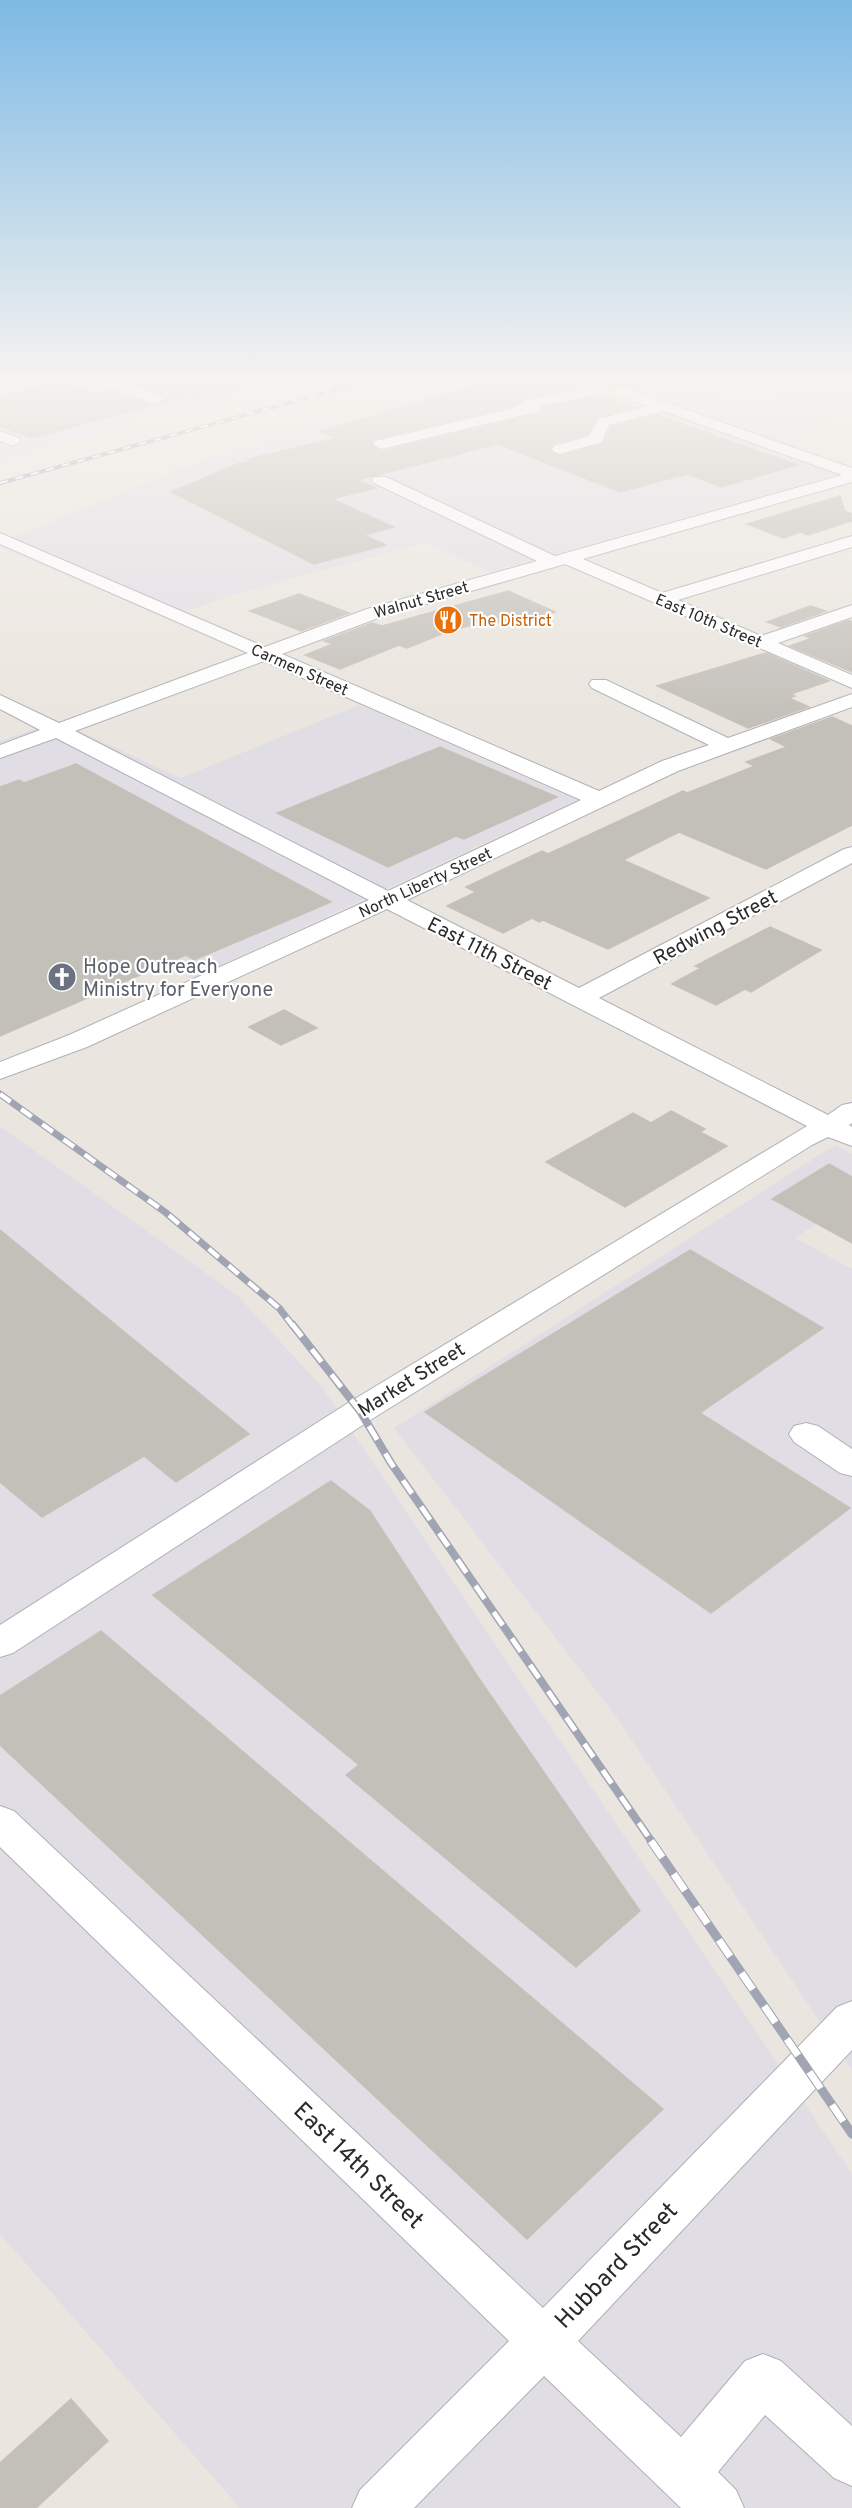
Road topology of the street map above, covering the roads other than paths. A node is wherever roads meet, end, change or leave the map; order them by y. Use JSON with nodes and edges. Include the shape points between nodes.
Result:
{"nodes":[{"id":1,"x":405,"y":491,"type":"edge"},
{"id":2,"x":797,"y":491,"type":"edge"},
{"id":3,"x":0,"y":538,"type":"edge"},
{"id":4,"x":852,"y":541,"type":"edge"},
{"id":5,"x":822,"y":550,"type":"junction"},
{"id":6,"x":560,"y":560,"type":"junction"},
{"id":7,"x":852,"y":561,"type":"edge"},
{"id":8,"x":662,"y":599,"type":"junction"},
{"id":9,"x":852,"y":611,"type":"edge"},
{"id":10,"x":761,"y":642,"type":"junction"},
{"id":11,"x":264,"y":653,"type":"junction"},
{"id":12,"x":852,"y":682,"type":"edge"},
{"id":13,"x":599,"y":684,"type":"dead end"},
{"id":14,"x":852,"y":700,"type":"edge"},
{"id":15,"x":0,"y":701,"type":"edge"},
{"id":16,"x":59,"y":730,"type":"junction"},
{"id":17,"x":727,"y":745,"type":"junction"},
{"id":18,"x":0,"y":752,"type":"edge"},
{"id":19,"x":600,"y":800,"type":"junction"},
{"id":20,"x":852,"y":854,"type":"edge"},
{"id":21,"x":388,"y":900,"type":"junction"},
{"id":22,"x":578,"y":999,"type":"junction"},
{"id":23,"x":0,"y":1071,"type":"edge"},
{"id":24,"x":844,"y":1125,"type":"edge"},
{"id":25,"x":806,"y":1434,"type":"dead end"},
{"id":26,"x":852,"y":1465,"type":"edge"},
{"id":27,"x":0,"y":1643,"type":"edge"},
{"id":28,"x":0,"y":1822,"type":"edge"},
{"id":29,"x":852,"y":2020,"type":"edge"},
{"id":30,"x":544,"y":2341,"type":"junction"},
{"id":31,"x":852,"y":2460,"type":"edge"},
{"id":32,"x":683,"y":2474,"type":"junction"},
{"id":33,"x":378,"y":2508,"type":"edge"},
{"id":34,"x":718,"y":2508,"type":"edge"}],
"edges":[{"from":1,"to":6,"type":"street","name":"East 10th Street"},
{"from":2,"to":6,"type":"street","name":"Walnut Street"},
{"from":3,"to":11,"type":"street","name":"Carmen Street"},
{"from":4,"to":5,"type":"street"},
{"from":5,"to":7,"type":"street"},
{"from":5,"to":8,"type":"street"},
{"from":6,"to":8,"type":"street","name":"East 10th Street"},
{"from":6,"to":11,"type":"street","name":"Walnut Street","via":[[374,613]]},
{"from":8,"to":10,"type":"street","name":"East 10th Street"},
{"from":9,"to":10,"type":"street"},
{"from":10,"to":12,"type":"street","name":"East 10th Street"},
{"from":11,"to":16,"type":"street","name":"Walnut Street"},
{"from":11,"to":19,"type":"street","name":"Carmen Street"},
{"from":13,"to":17,"type":"street"},
{"from":14,"to":17,"type":"street","name":"North Liberty Street"},
{"from":15,"to":16,"type":"street","name":"East 11th Street"},
{"from":16,"to":18,"type":"street","name":"Walnut Street"},
{"from":16,"to":21,"type":"street","name":"East 11th Street"},
{"from":17,"to":19,"type":"street","name":"North Liberty Street","via":[[670,766]]},
{"from":19,"to":21,"type":"street","name":"North Liberty Street"},
{"from":20,"to":22,"type":"street","name":"Redwing Street"},
{"from":21,"to":22,"type":"street","name":"East 11th Street"},
{"from":21,"to":23,"type":"street","name":"North Liberty Street","via":[[78,1041]]},
{"from":22,"to":24,"type":"street","name":"East 11th Street"},
{"from":24,"to":27,"type":"street","name":"Market Street","via":[[802,1139],[360,1411]]},
{"from":25,"to":26,"type":"street"},
{"from":28,"to":30,"type":"street","name":"East 14th Street"},
{"from":29,"to":30,"type":"street","name":"Hubbard Street"},
{"from":30,"to":32,"type":"street","name":"East 14th Street"},
{"from":30,"to":33,"type":"street","name":"Hubbard Street"},
{"from":31,"to":32,"type":"street","via":[[763,2379]]},
{"from":32,"to":34,"type":"street","name":"East 14th Street"}]}
